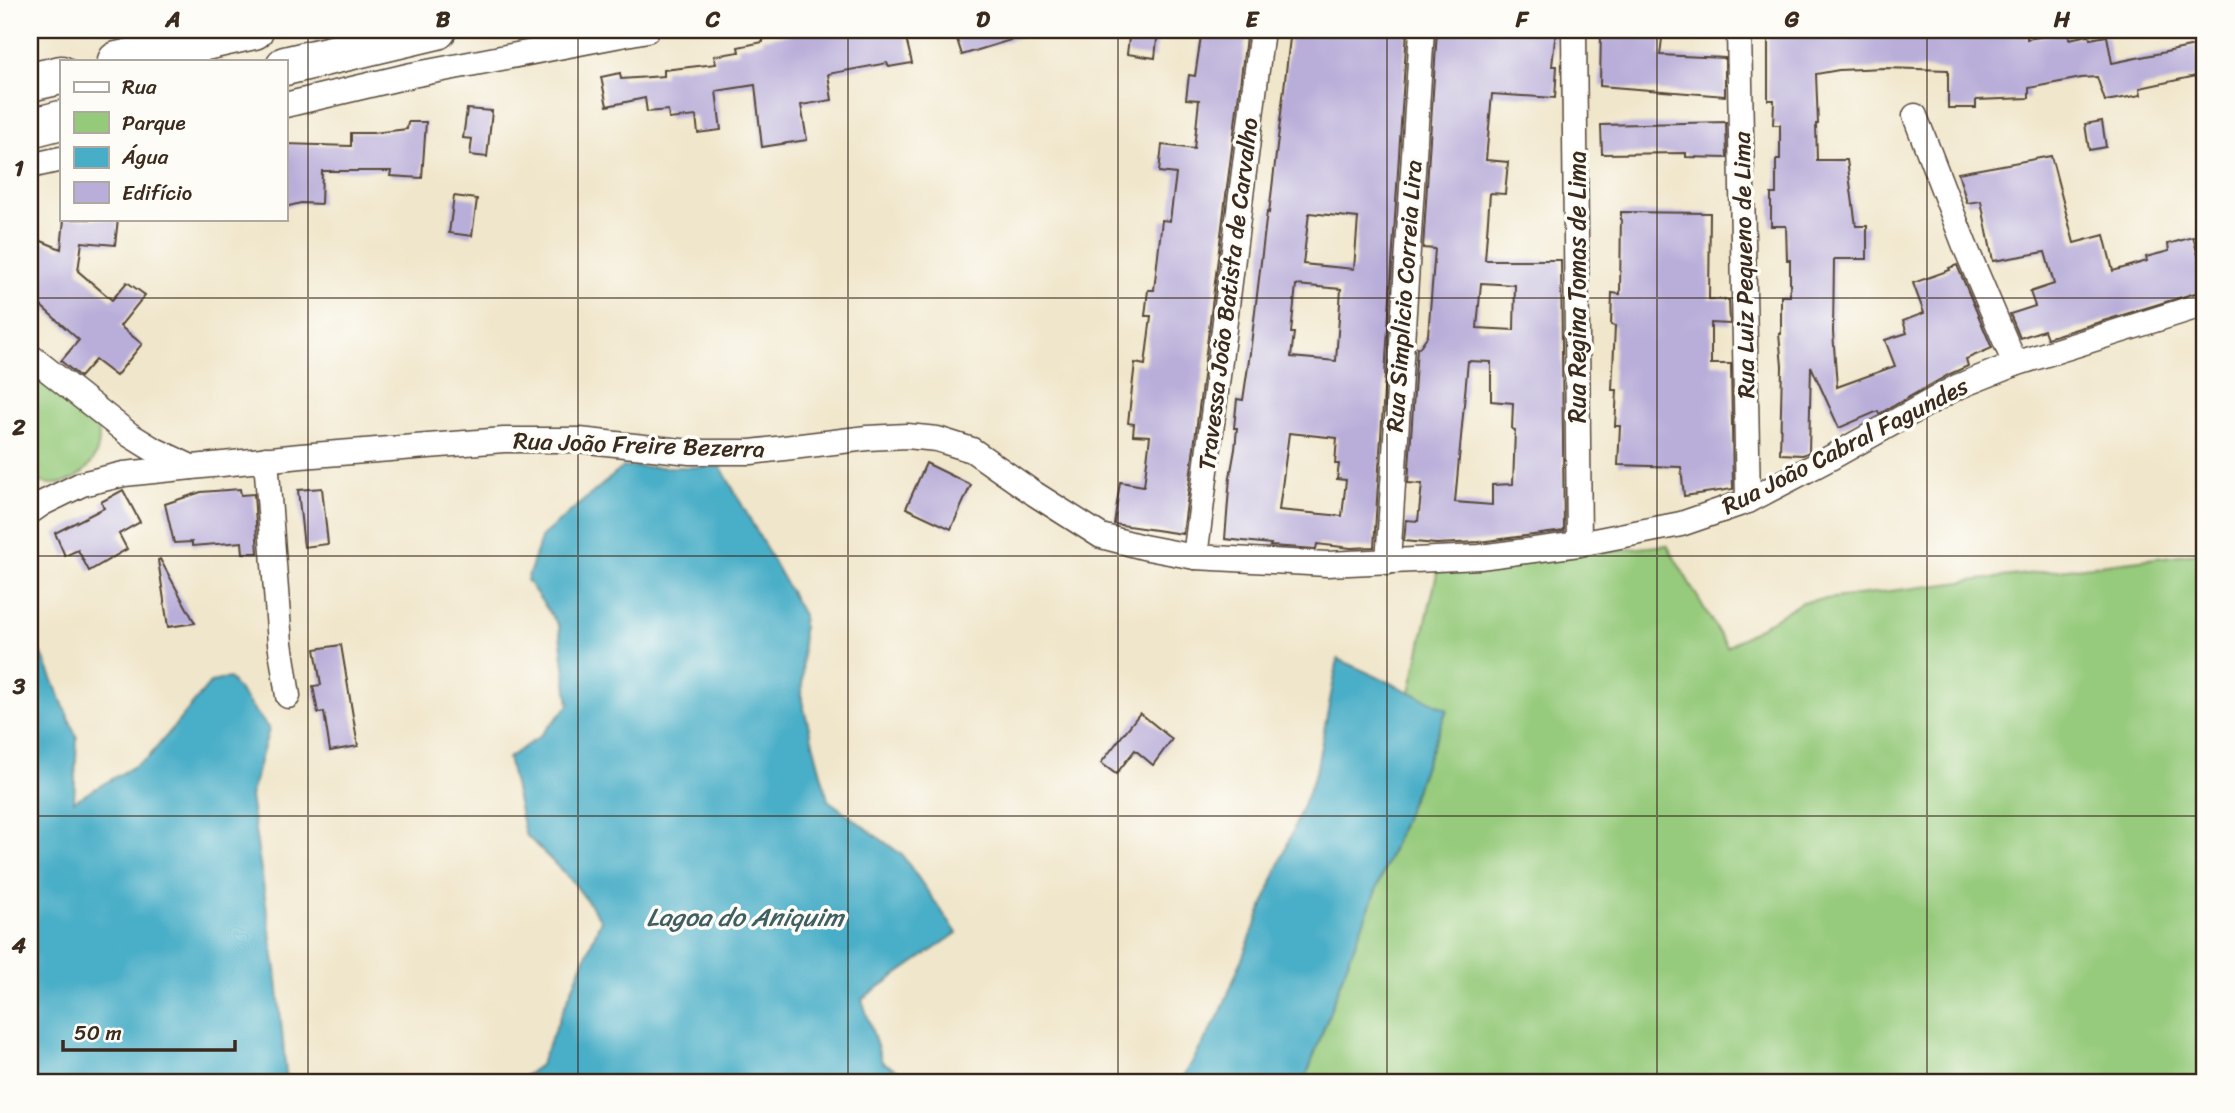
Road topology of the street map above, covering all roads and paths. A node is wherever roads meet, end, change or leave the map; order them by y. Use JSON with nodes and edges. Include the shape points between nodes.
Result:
{"nodes":[{"id":1,"x":254,"y":30,"type":"edge"},
{"id":2,"x":437,"y":30,"type":"edge"},
{"id":3,"x":647,"y":30,"type":"edge"},
{"id":4,"x":1262,"y":30,"type":"edge"},
{"id":5,"x":1422,"y":30,"type":"edge"},
{"id":6,"x":1574,"y":30,"type":"edge"},
{"id":7,"x":1739,"y":30,"type":"edge"},
{"id":8,"x":121,"y":60,"type":"edge"},
{"id":9,"x":287,"y":66,"type":"edge"},
{"id":10,"x":60,"y":75,"type":"edge"},
{"id":11,"x":30,"y":82,"type":"edge"},
{"id":12,"x":287,"y":105,"type":"edge"},
{"id":13,"x":1914,"y":116,"type":"dead end"},
{"id":14,"x":60,"y":120,"type":"edge"},
{"id":15,"x":30,"y":128,"type":"edge"},
{"id":16,"x":60,"y":159,"type":"edge"},
{"id":17,"x":30,"y":166,"type":"edge"},
{"id":18,"x":2205,"y":304,"type":"edge"},
{"id":19,"x":30,"y":356,"type":"edge"},
{"id":20,"x":2015,"y":364,"type":"junction"},
{"id":21,"x":266,"y":459,"type":"junction"},
{"id":22,"x":192,"y":467,"type":"junction"},
{"id":23,"x":1748,"y":500,"type":"junction"},
{"id":24,"x":34,"y":503,"type":"edge"},
{"id":25,"x":1579,"y":544,"type":"junction"},
{"id":26,"x":1143,"y":547,"type":"joint"},
{"id":27,"x":1195,"y":558,"type":"junction"},
{"id":28,"x":1388,"y":562,"type":"junction"},
{"id":29,"x":288,"y":696,"type":"dead end"}],
"edges":[{"from":1,"to":8,"type":"highway"},
{"from":2,"to":9,"type":"highway"},
{"from":3,"to":12,"type":"street","via":[[412,75]]},
{"from":4,"to":27,"type":"street","name":"Travessa João Batista de Carvalho"},
{"from":5,"to":28,"type":"street","name":"Rua Simplicio Correia Lira"},
{"from":6,"to":25,"type":"street","name":"Rua Regina Tomas de Lima"},
{"from":7,"to":23,"type":"street","name":"Rua Luiz Pequeno de Lima"},
{"from":10,"to":11,"type":"highway"},
{"from":13,"to":20,"type":"street"},
{"from":14,"to":15,"type":"highway"},
{"from":16,"to":17,"type":"street"},
{"from":18,"to":20,"type":"street","name":"Rua João Cabral Fagundes"},
{"from":19,"to":22,"type":"street","via":[[130,435]]},
{"from":20,"to":23,"type":"street","name":"Rua João Cabral Fagundes","via":[[1957,387]]},
{"from":21,"to":22,"type":"street","name":"Rua João Freire Bezerra"},
{"from":21,"to":26,"type":"street","name":"Rua João Freire Bezerra","via":[[504,440],[579,440],[691,452],[751,452],[907,436],[937,439],[972,450],[1101,536]]},
{"from":21,"to":29,"type":"street"},
{"from":22,"to":24,"type":"street","name":"Rua João Freire Bezerra","via":[[124,474]]},
{"from":23,"to":25,"type":"street","name":"Rua João Cabral Fagundes","via":[[1681,524]]},
{"from":25,"to":28,"type":"street","name":"Rua João Cabral Fagundes","via":[[1480,557]]},
{"from":26,"to":27,"type":"street","name":"Rua João Cabral Fagundes"},
{"from":27,"to":28,"type":"street","name":"Rua João Cabral Fagundes"}]}
